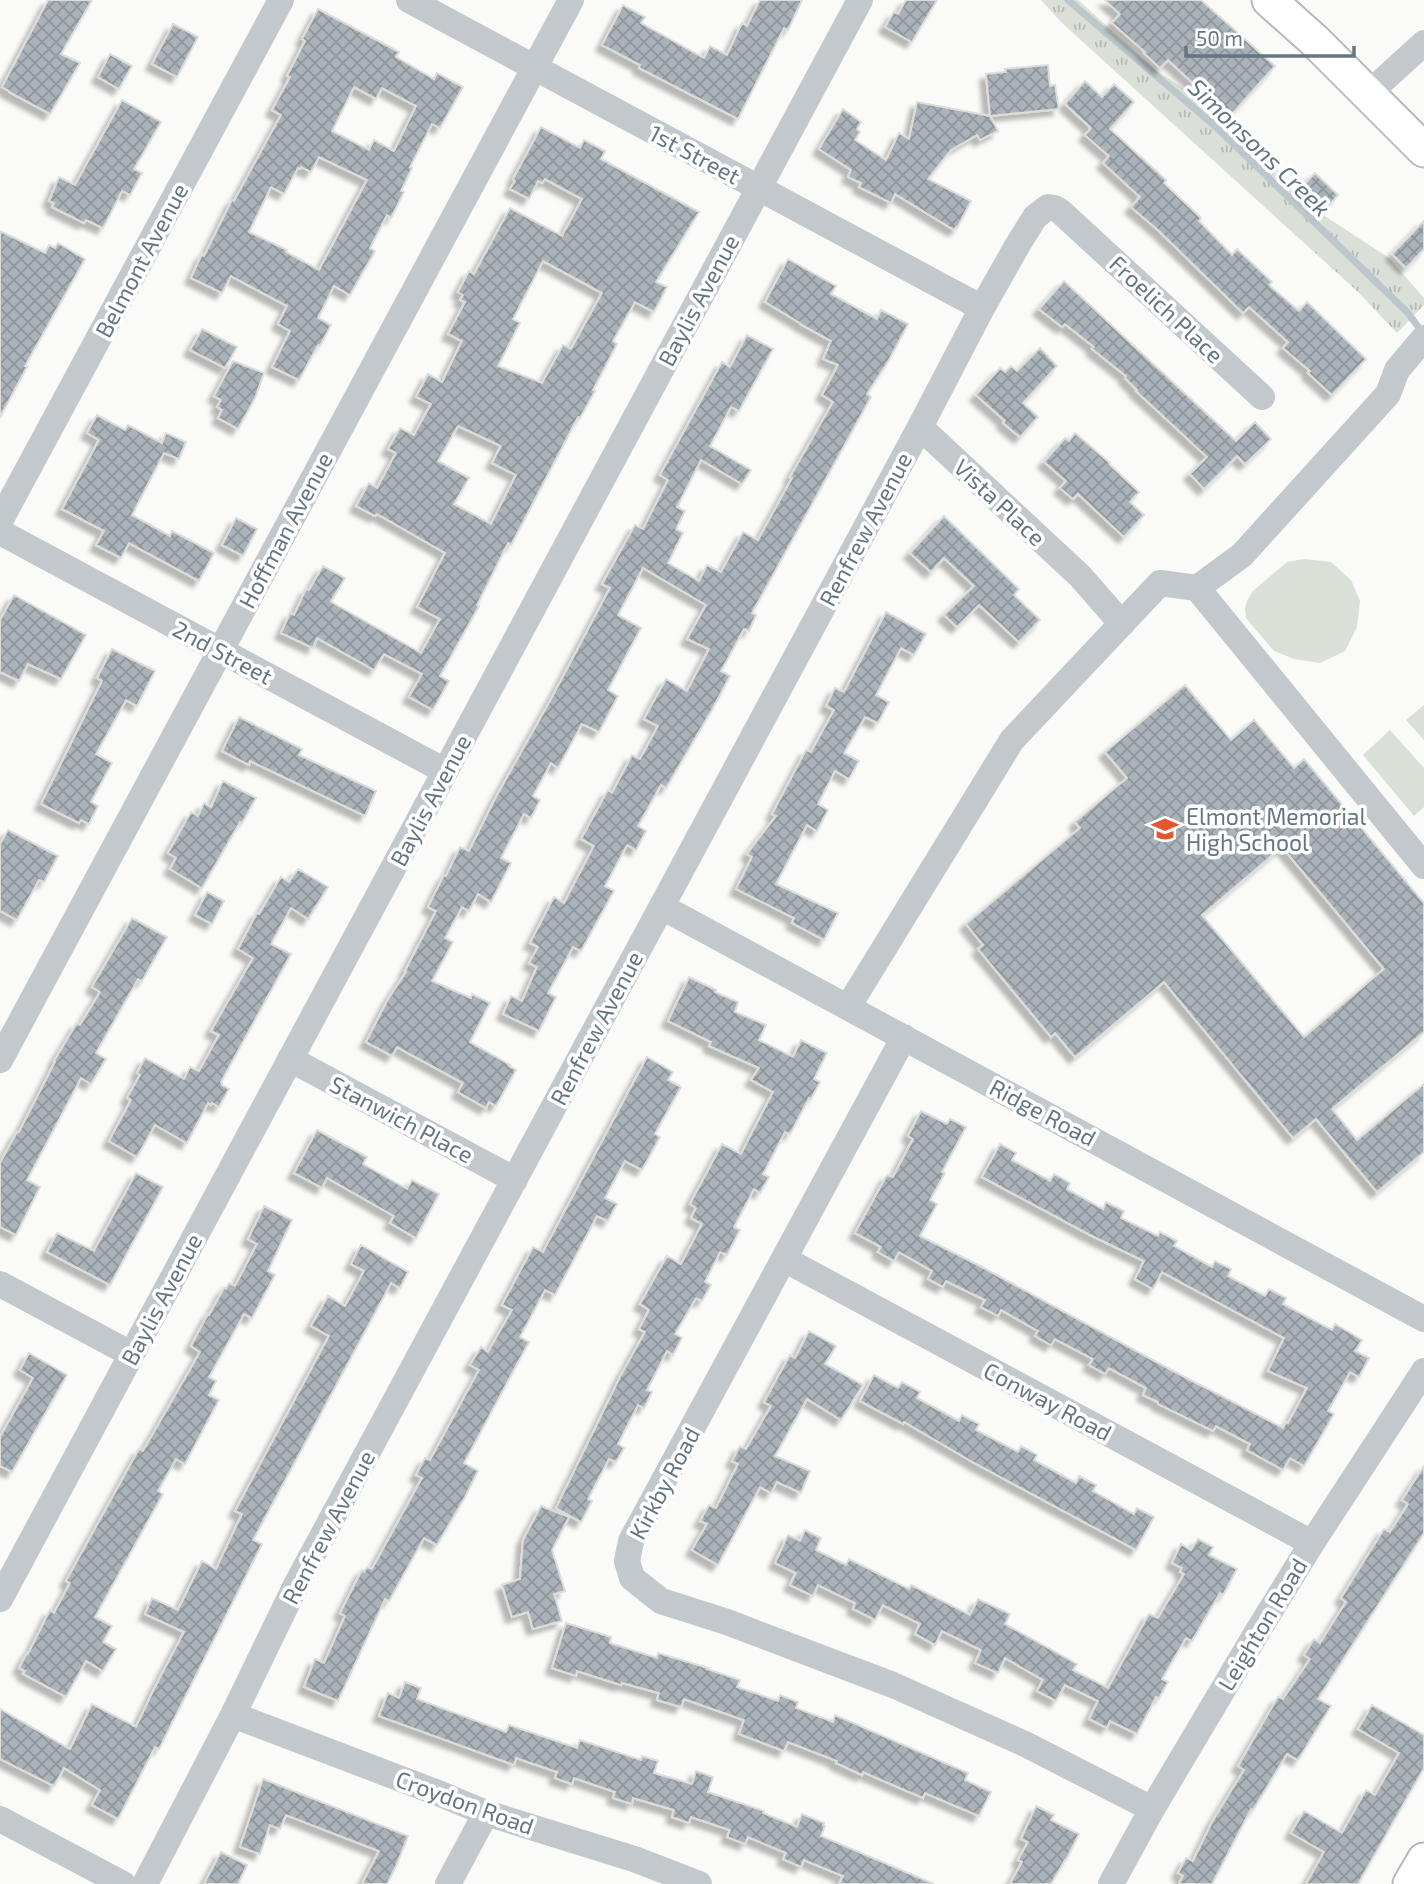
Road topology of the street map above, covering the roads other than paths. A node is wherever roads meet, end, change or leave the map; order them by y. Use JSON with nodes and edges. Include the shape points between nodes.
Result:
{"nodes":[{"id":1,"x":281,"y":0,"type":"edge"},
{"id":2,"x":409,"y":0,"type":"edge"},
{"id":3,"x":571,"y":0,"type":"edge"},
{"id":4,"x":860,"y":0,"type":"edge"},
{"id":5,"x":1269,"y":0,"type":"edge"},
{"id":6,"x":1424,"y":43,"type":"edge"},
{"id":7,"x":535,"y":67,"type":"junction"},
{"id":8,"x":1368,"y":94,"type":"junction"},
{"id":9,"x":1424,"y":150,"type":"edge"},
{"id":10,"x":758,"y":188,"type":"junction"},
{"id":11,"x":1072,"y":222,"type":"joint"},
{"id":12,"x":982,"y":307,"type":"junction"},
{"id":13,"x":1424,"y":338,"type":"edge"},
{"id":14,"x":1262,"y":397,"type":"dead end"},
{"id":15,"x":920,"y":427,"type":"junction"},
{"id":16,"x":0,"y":521,"type":"edge"},
{"id":17,"x":0,"y":532,"type":"edge"},
{"id":18,"x":1197,"y":588,"type":"junction"},
{"id":19,"x":1122,"y":624,"type":"junction"},
{"id":20,"x":220,"y":650,"type":"junction"},
{"id":21,"x":445,"y":771,"type":"junction"},
{"id":22,"x":1424,"y":866,"type":"edge"},
{"id":23,"x":662,"y":906,"type":"junction"},
{"id":24,"x":848,"y":1007,"type":"junction"},
{"id":25,"x":904,"y":1037,"type":"junction"},
{"id":26,"x":290,"y":1059,"type":"junction"},
{"id":27,"x":0,"y":1060,"type":"edge"},
{"id":28,"x":515,"y":1180,"type":"junction"},
{"id":29,"x":784,"y":1259,"type":"junction"},
{"id":30,"x":0,"y":1284,"type":"edge"},
{"id":31,"x":1424,"y":1319,"type":"edge"},
{"id":32,"x":131,"y":1354,"type":"junction"},
{"id":33,"x":1424,"y":1371,"type":"edge"},
{"id":34,"x":1312,"y":1544,"type":"junction"},
{"id":35,"x":0,"y":1599,"type":"edge"},
{"id":36,"x":233,"y":1715,"type":"junction"},
{"id":37,"x":1152,"y":1809,"type":"junction"},
{"id":38,"x":486,"y":1813,"type":"junction"},
{"id":39,"x":0,"y":1819,"type":"edge"},
{"id":40,"x":1424,"y":1860,"type":"edge"},
{"id":41,"x":123,"y":1884,"type":"edge"},
{"id":42,"x":145,"y":1884,"type":"edge"},
{"id":43,"x":448,"y":1884,"type":"edge"},
{"id":44,"x":699,"y":1884,"type":"edge"},
{"id":45,"x":1111,"y":1884,"type":"edge"},
{"id":46,"x":1410,"y":1884,"type":"edge"}],
"edges":[{"from":1,"to":16,"type":"street","name":"Belmont Avenue"},
{"from":2,"to":7,"type":"street","name":"1st Street"},
{"from":3,"to":7,"type":"street","name":"Hoffman Avenue"},
{"from":4,"to":10,"type":"street","name":"Baylis Avenue"},
{"from":5,"to":8,"type":"main road"},
{"from":6,"to":8,"type":"street"},
{"from":7,"to":10,"type":"street","name":"1st Street"},
{"from":7,"to":20,"type":"street","name":"Hoffman Avenue"},
{"from":8,"to":9,"type":"main road"},
{"from":10,"to":12,"type":"street","name":"1st Street"},
{"from":10,"to":21,"type":"street","name":"Baylis Avenue"},
{"from":11,"to":12,"type":"street","name":"Renfrew Avenue","via":[[1048,207],[1035,217]]},
{"from":11,"to":14,"type":"street","name":"Froelich Place"},
{"from":12,"to":15,"type":"street","name":"Renfrew Avenue"},
{"from":13,"to":18,"type":"street","via":[[1397,370],[1388,394],[1242,555]]},
{"from":15,"to":19,"type":"street","name":"Vista Place","via":[[1080,576]]},
{"from":15,"to":23,"type":"street","name":"Renfrew Avenue"},
{"from":17,"to":20,"type":"street","name":"2nd Street"},
{"from":18,"to":19,"type":"street","via":[[1160,583]]},
{"from":18,"to":22,"type":"street"},
{"from":19,"to":24,"type":"street","via":[[1012,740]]},
{"from":20,"to":21,"type":"street","name":"2nd Street"},
{"from":20,"to":27,"type":"street","name":"Hoffman Avenue"},
{"from":21,"to":26,"type":"street","name":"Baylis Avenue"},
{"from":23,"to":24,"type":"street","name":"Ridge Road"},
{"from":23,"to":28,"type":"street","name":"Renfrew Avenue"},
{"from":24,"to":25,"type":"street","name":"Ridge Road"},
{"from":25,"to":29,"type":"street","name":"Kirkby Road"},
{"from":25,"to":31,"type":"street","name":"Ridge Road"},
{"from":26,"to":28,"type":"street","name":"Stanwich Place"},
{"from":26,"to":32,"type":"street","name":"Baylis Avenue"},
{"from":28,"to":36,"type":"street","name":"Renfrew Avenue","via":[[296,1585]]},
{"from":29,"to":34,"type":"street","name":"Conway Road"},
{"from":29,"to":37,"type":"street","name":"Kirkby Road","via":[[631,1541],[627,1561],[632,1578],[662,1601],[892,1685],[1025,1744]]},
{"from":30,"to":32,"type":"street"},
{"from":32,"to":35,"type":"street","name":"Baylis Avenue"},
{"from":33,"to":34,"type":"street","name":"Leighton Road"},
{"from":34,"to":37,"type":"street","name":"Leighton Road"},
{"from":36,"to":38,"type":"street","name":"Croydon Road"},
{"from":36,"to":42,"type":"street","name":"Renfrew Avenue"},
{"from":37,"to":45,"type":"street","name":"Leighton Road"},
{"from":38,"to":43,"type":"street"},
{"from":38,"to":44,"type":"street","name":"Croydon Road"},
{"from":39,"to":41,"type":"street"},
{"from":40,"to":46,"type":"main road"}]}
